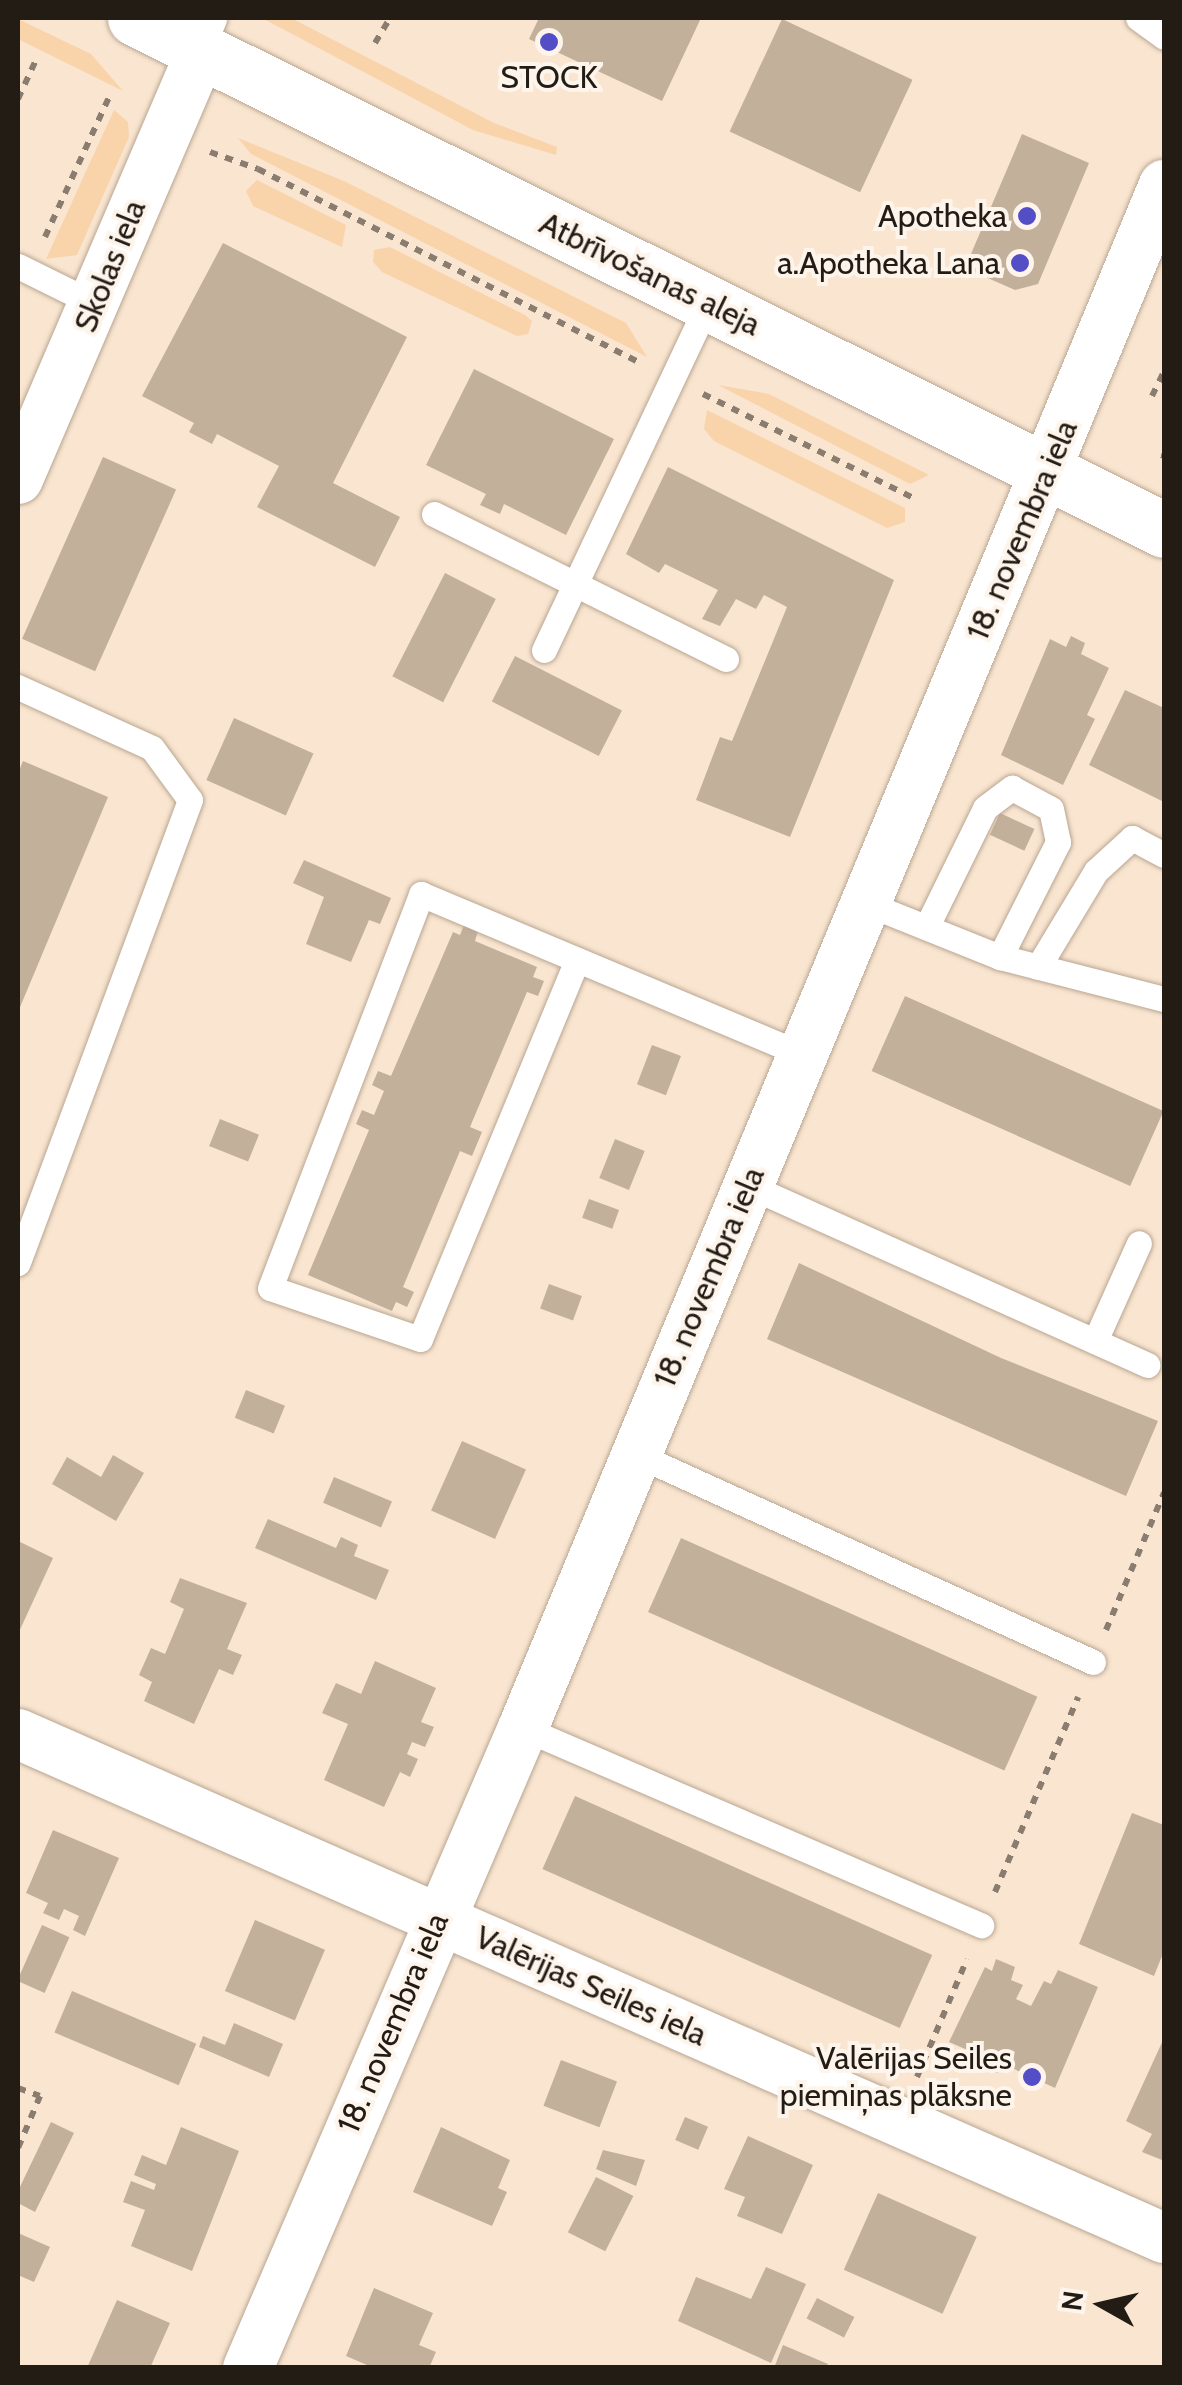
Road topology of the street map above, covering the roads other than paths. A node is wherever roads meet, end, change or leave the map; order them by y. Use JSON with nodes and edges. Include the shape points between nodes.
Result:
{"nodes":[{"id":1,"x":135,"y":18,"type":"edge"},
{"id":2,"x":1138,"y":18,"type":"edge"},
{"id":3,"x":207,"y":34,"type":"edge"},
{"id":4,"x":1164,"y":37,"type":"edge"},
{"id":5,"x":1164,"y":185,"type":"edge"},
{"id":6,"x":24,"y":269,"type":"edge"},
{"id":7,"x":708,"y":303,"type":"junction"},
{"id":8,"x":96,"y":305,"type":"junction"},
{"id":9,"x":1045,"y":472,"type":"junction"},
{"id":10,"x":18,"y":480,"type":"edge"},
{"id":11,"x":434,"y":514,"type":"dead end"},
{"id":12,"x":1164,"y":530,"type":"edge"},
{"id":13,"x":574,"y":585,"type":"junction"},
{"id":14,"x":544,"y":650,"type":"dead end"},
{"id":15,"x":726,"y":659,"type":"dead end"},
{"id":16,"x":18,"y":687,"type":"edge"},
{"id":17,"x":1164,"y":854,"type":"edge"},
{"id":18,"x":863,"y":902,"type":"junction"},
{"id":19,"x":927,"y":926,"type":"junction"},
{"id":20,"x":1000,"y":957,"type":"junction"},
{"id":21,"x":577,"y":960,"type":"junction"},
{"id":22,"x":1038,"y":967,"type":"junction"},
{"id":23,"x":1164,"y":1000,"type":"edge"},
{"id":24,"x":802,"y":1054,"type":"junction"},
{"id":25,"x":748,"y":1185,"type":"junction"},
{"id":26,"x":1139,"y":1244,"type":"dead end"},
{"id":27,"x":18,"y":1263,"type":"edge"},
{"id":28,"x":1096,"y":1342,"type":"junction"},
{"id":29,"x":1147,"y":1365,"type":"dead end"},
{"id":30,"x":635,"y":1454,"type":"junction"},
{"id":31,"x":1092,"y":1662,"type":"road end"},
{"id":32,"x":522,"y":1728,"type":"junction"},
{"id":33,"x":18,"y":1734,"type":"edge"},
{"id":34,"x":437,"y":1919,"type":"junction"},
{"id":35,"x":981,"y":1925,"type":"road end"},
{"id":36,"x":1164,"y":2238,"type":"edge"},
{"id":37,"x":248,"y":2368,"type":"edge"}],
"edges":[{"from":1,"to":3,"type":"main road","name":"Atbrīvošanas aleja"},
{"from":2,"to":4,"type":"lane"},
{"from":3,"to":7,"type":"main road","name":"Atbrīvošanas aleja"},
{"from":3,"to":8,"type":"street","name":"Skolas iela"},
{"from":5,"to":9,"type":"street","name":"18. novembra iela"},
{"from":6,"to":8,"type":"lane"},
{"from":7,"to":9,"type":"main road","name":"Atbrīvošanas aleja"},
{"from":7,"to":13,"type":"lane"},
{"from":8,"to":10,"type":"street","name":"Skolas iela"},
{"from":9,"to":12,"type":"main road","name":"Atbrīvošanas aleja"},
{"from":9,"to":18,"type":"street","name":"18. novembra iela"},
{"from":11,"to":13,"type":"lane"},
{"from":13,"to":14,"type":"lane"},
{"from":13,"to":15,"type":"lane"},
{"from":16,"to":27,"type":"lane","via":[[152,748],[190,800]]},
{"from":17,"to":22,"type":"lane","via":[[1132,838],[1096,871]]},
{"from":18,"to":19,"type":"lane"},
{"from":18,"to":24,"type":"street","name":"18. novembra iela"},
{"from":19,"to":20,"type":"lane"},
{"from":19,"to":20,"type":"lane","via":[[984,808],[1012,788],[1052,809],[1058,842]]},
{"from":20,"to":22,"type":"lane"},
{"from":21,"to":21,"type":"lane","via":[[421,894],[270,1288],[420,1339]]},
{"from":21,"to":24,"type":"lane"},
{"from":22,"to":23,"type":"lane"},
{"from":24,"to":25,"type":"street","name":"18. novembra iela"},
{"from":25,"to":28,"type":"lane"},
{"from":25,"to":30,"type":"street","name":"18. novembra iela"},
{"from":26,"to":28,"type":"lane"},
{"from":28,"to":29,"type":"lane"},
{"from":30,"to":31,"type":"lane"},
{"from":30,"to":32,"type":"street","name":"18. novembra iela"},
{"from":32,"to":34,"type":"street","name":"18. novembra iela"},
{"from":32,"to":35,"type":"lane"},
{"from":33,"to":34,"type":"street","name":"Valērijas Seiles iela"},
{"from":34,"to":36,"type":"street","name":"Valērijas Seiles iela"},
{"from":34,"to":37,"type":"street","name":"18. novembra iela"}]}
